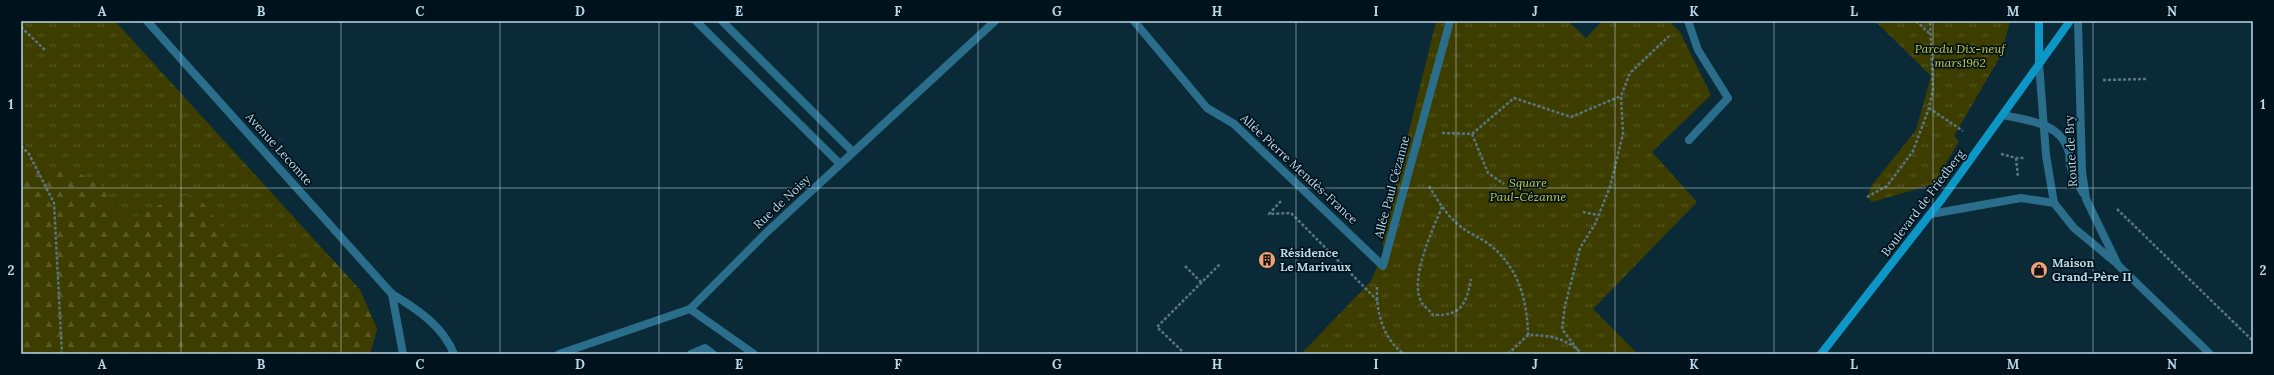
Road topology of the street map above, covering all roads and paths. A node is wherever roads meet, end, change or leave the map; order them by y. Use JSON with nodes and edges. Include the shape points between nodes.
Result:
{"nodes":[{"id":1,"x":147,"y":21,"type":"edge"},
{"id":2,"x":696,"y":21,"type":"edge"},
{"id":3,"x":722,"y":21,"type":"edge"},
{"id":4,"x":995,"y":21,"type":"edge"},
{"id":5,"x":1134,"y":21,"type":"edge"},
{"id":6,"x":1450,"y":21,"type":"edge"},
{"id":7,"x":1688,"y":21,"type":"edge"},
{"id":8,"x":1916,"y":21,"type":"edge"},
{"id":9,"x":1930,"y":21,"type":"edge"},
{"id":10,"x":2039,"y":21,"type":"edge"},
{"id":11,"x":2070,"y":21,"type":"edge"},
{"id":12,"x":2078,"y":21,"type":"edge"},
{"id":13,"x":21,"y":27,"type":"edge"},
{"id":14,"x":1673,"y":33,"type":"dead end"},
{"id":15,"x":1930,"y":34,"type":"junction"},
{"id":16,"x":45,"y":50,"type":"dead end"},
{"id":17,"x":2040,"y":63,"type":"junction"},
{"id":18,"x":2146,"y":79,"type":"dead end"},
{"id":19,"x":2096,"y":80,"type":"dead end"},
{"id":20,"x":1621,"y":96,"type":"junction"},
{"id":21,"x":1929,"y":108,"type":"junction"},
{"id":22,"x":2003,"y":115,"type":"junction"},
{"id":23,"x":2043,"y":124,"type":"junction"},
{"id":24,"x":1420,"y":131,"type":"junction"},
{"id":25,"x":1966,"y":133,"type":"dead end"},
{"id":26,"x":1472,"y":134,"type":"junction"},
{"id":27,"x":1688,"y":140,"type":"dead end"},
{"id":28,"x":21,"y":146,"type":"edge"},
{"id":29,"x":1415,"y":150,"type":"junction"},
{"id":30,"x":853,"y":152,"type":"junction"},
{"id":31,"x":1997,"y":153,"type":"dead end"},
{"id":32,"x":2029,"y":157,"type":"dead end"},
{"id":33,"x":2016,"y":158,"type":"junction"},
{"id":34,"x":840,"y":164,"type":"junction"},
{"id":35,"x":2019,"y":179,"type":"dead end"},
{"id":36,"x":1504,"y":184,"type":"dead end"},
{"id":37,"x":1867,"y":197,"type":"dead end"},
{"id":38,"x":2086,"y":199,"type":"junction"},
{"id":39,"x":2054,"y":203,"type":"junction"},
{"id":40,"x":2115,"y":206,"type":"dead end"},
{"id":41,"x":1275,"y":207,"type":"dead end"},
{"id":42,"x":1442,"y":207,"type":"junction"},
{"id":43,"x":1583,"y":212,"type":"dead end"},
{"id":44,"x":1931,"y":214,"type":"junction"},
{"id":45,"x":1597,"y":215,"type":"junction"},
{"id":46,"x":1221,"y":263,"type":"dead end"},
{"id":47,"x":2118,"y":265,"type":"junction"},
{"id":48,"x":1185,"y":266,"type":"dead end"},
{"id":49,"x":1383,"y":266,"type":"junction"},
{"id":50,"x":1471,"y":279,"type":"dead end"},
{"id":51,"x":1202,"y":282,"type":"junction"},
{"id":52,"x":392,"y":294,"type":"junction"},
{"id":53,"x":1378,"y":300,"type":"junction"},
{"id":54,"x":690,"y":309,"type":"junction"},
{"id":55,"x":1528,"y":335,"type":"junction"},
{"id":56,"x":2253,"y":341,"type":"edge"},
{"id":57,"x":1578,"y":349,"type":"junction"},
{"id":58,"x":1182,"y":351,"type":"dead end"},
{"id":59,"x":62,"y":354,"type":"edge"},
{"id":60,"x":403,"y":354,"type":"edge"},
{"id":61,"x":454,"y":354,"type":"edge"},
{"id":62,"x":559,"y":354,"type":"edge"},
{"id":63,"x":691,"y":354,"type":"edge"},
{"id":64,"x":713,"y":354,"type":"edge"},
{"id":65,"x":754,"y":354,"type":"edge"},
{"id":66,"x":1404,"y":354,"type":"edge"},
{"id":67,"x":1508,"y":354,"type":"edge"},
{"id":68,"x":1582,"y":354,"type":"edge"},
{"id":69,"x":1821,"y":354,"type":"edge"},
{"id":70,"x":2210,"y":354,"type":"edge"}],
"edges":[{"from":1,"to":52,"type":"street","name":"Avenue Lecomte"},
{"from":2,"to":34,"type":"street"},
{"from":3,"to":30,"type":"street"},
{"from":4,"to":30,"type":"street","name":"Rue de Noisy"},
{"from":5,"to":49,"type":"street","name":"Allée Pierre Mendès-France","via":[[1208,108],[1234,124]]},
{"from":6,"to":24,"type":"street","name":"Allée Paul Cézanne"},
{"from":7,"to":27,"type":"street","via":[[1698,50],[1728,98]]},
{"from":8,"to":15,"type":"path"},
{"from":9,"to":15,"type":"path"},
{"from":10,"to":17,"type":"main road"},
{"from":11,"to":17,"type":"main road","name":"Boulevard de Friedberg"},
{"from":12,"to":38,"type":"street","name":"Route de Bry","via":[[2082,170]]},
{"from":13,"to":16,"type":"path"},
{"from":14,"to":20,"type":"path","via":[[1630,73]]},
{"from":15,"to":21,"type":"path","via":[[1933,89]]},
{"from":17,"to":22,"type":"main road","name":"Boulevard de Friedberg"},
{"from":17,"to":23,"type":"street"},
{"from":18,"to":19,"type":"path"},
{"from":20,"to":26,"type":"path","via":[[1571,117],[1514,98]]},
{"from":20,"to":45,"type":"path","via":[[1623,134],[1610,187]]},
{"from":21,"to":25,"type":"path"},
{"from":21,"to":37,"type":"path","via":[[1913,151],[1887,186]]},
{"from":22,"to":23,"type":"street"},
{"from":22,"to":44,"type":"main road","name":"Boulevard de Friedberg"},
{"from":23,"to":38,"type":"street","via":[[2056,131],[2064,141],[2071,169]]},
{"from":23,"to":39,"type":"street","via":[[2049,183]]},
{"from":24,"to":26,"type":"path"},
{"from":24,"to":29,"type":"street","name":"Allée Paul Cézanne"},
{"from":26,"to":36,"type":"path","via":[[1488,172]]},
{"from":28,"to":59,"type":"path","via":[[29,154],[54,203]]},
{"from":29,"to":42,"type":"path","via":[[1426,181]]},
{"from":29,"to":49,"type":"street","name":"Allée Paul Cézanne"},
{"from":30,"to":34,"type":"street","name":"Rue de Noisy"},
{"from":31,"to":33,"type":"path"},
{"from":32,"to":33,"type":"path"},
{"from":33,"to":35,"type":"path"},
{"from":34,"to":54,"type":"street","name":"Rue de Noisy"},
{"from":38,"to":47,"type":"street","name":"Route de Bry"},
{"from":39,"to":44,"type":"street","via":[[2021,198]]},
{"from":39,"to":47,"type":"street","via":[[2074,228]]},
{"from":40,"to":56,"type":"path"},
{"from":41,"to":53,"type":"path","via":[[1268,214],[1291,213]]},
{"from":42,"to":50,"type":"path","via":[[1424,249],[1418,286],[1422,302],[1433,315],[1448,315],[1460,308],[1468,296]]},
{"from":42,"to":55,"type":"path","via":[[1461,227],[1490,245],[1510,265],[1520,284],[1527,308]]},
{"from":43,"to":45,"type":"path"},
{"from":44,"to":69,"type":"main road","name":"Boulevard de Friedberg"},
{"from":45,"to":57,"type":"path","via":[[1595,224],[1580,248],[1565,306],[1562,329]]},
{"from":46,"to":51,"type":"path"},
{"from":47,"to":70,"type":"street","name":"Route de Bry"},
{"from":48,"to":51,"type":"path"},
{"from":49,"to":53,"type":"path","via":[[1377,288]]},
{"from":51,"to":58,"type":"path","via":[[1157,327]]},
{"from":52,"to":60,"type":"street"},
{"from":52,"to":61,"type":"street","name":"Avenue Lecomte","via":[[422,312],[450,343]]},
{"from":53,"to":66,"type":"path","via":[[1379,320],[1396,348]]},
{"from":54,"to":62,"type":"street","name":"Rue de Noisy"},
{"from":54,"to":65,"type":"street"},
{"from":55,"to":57,"type":"path","via":[[1552,335]]},
{"from":55,"to":67,"type":"path"},
{"from":57,"to":68,"type":"path"},
{"from":63,"to":64,"type":"street","via":[[705,348]]}]}
